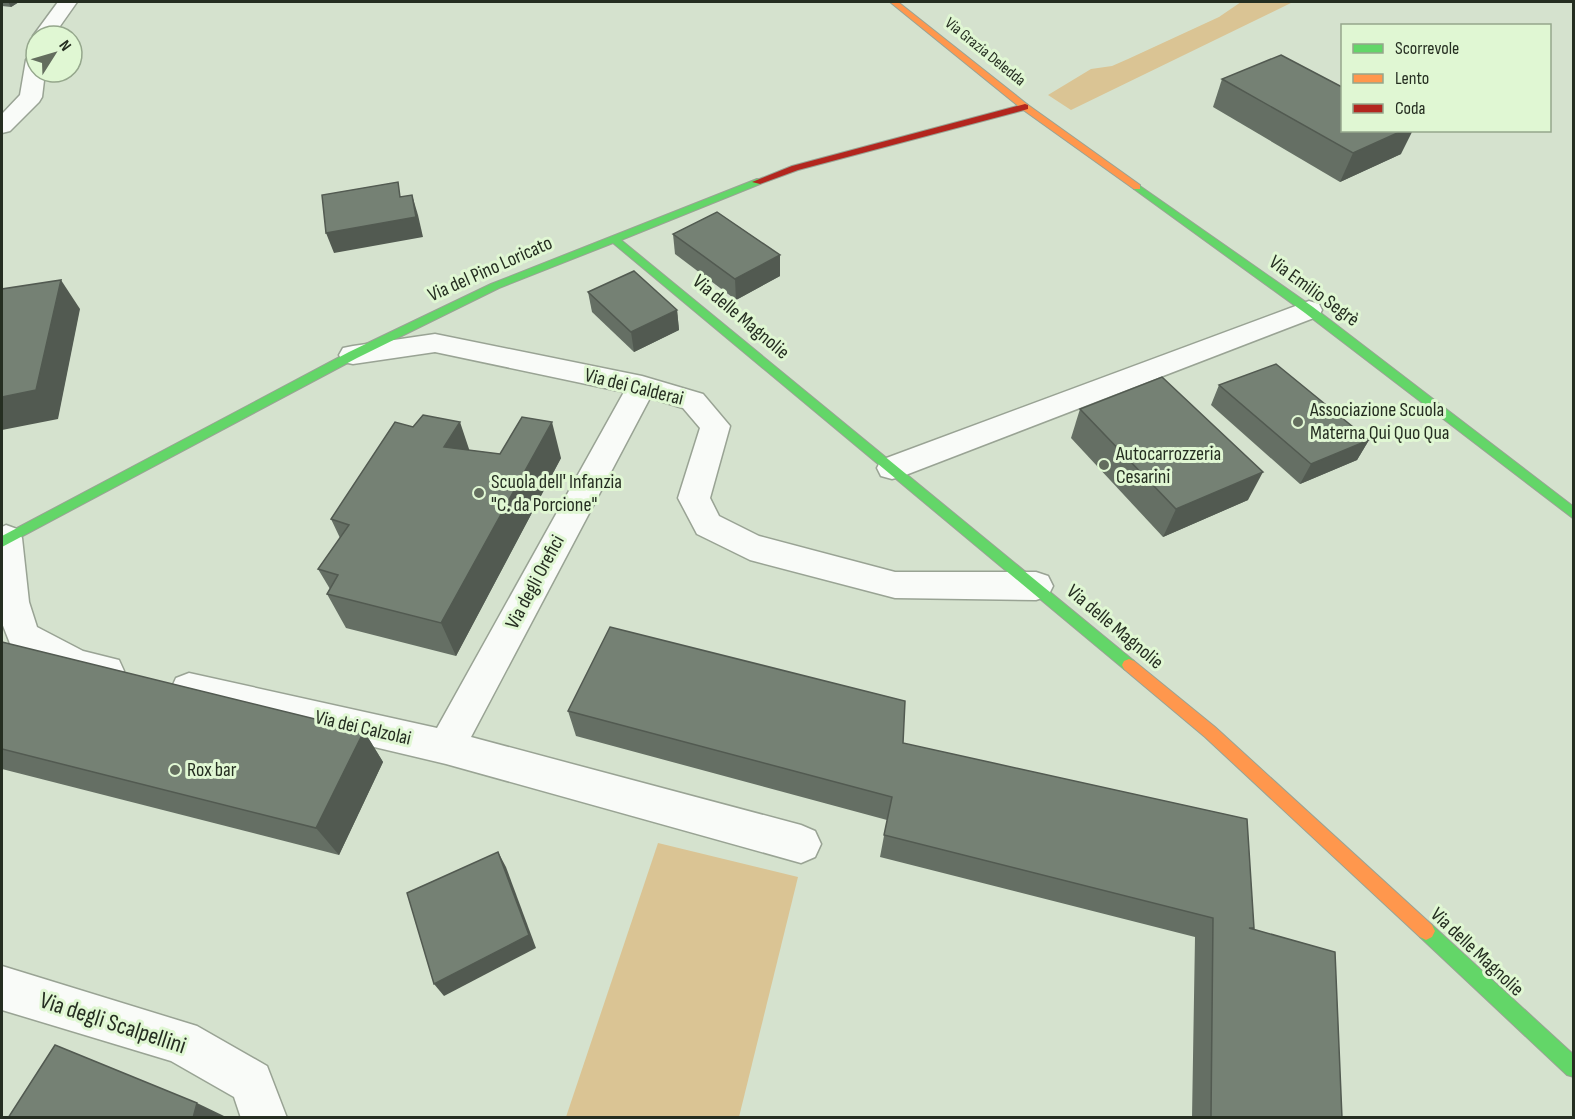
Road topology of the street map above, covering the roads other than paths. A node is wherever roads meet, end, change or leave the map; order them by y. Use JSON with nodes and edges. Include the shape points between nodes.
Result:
{"nodes":[{"id":1,"x":67,"y":2,"type":"edge"},
{"id":2,"x":894,"y":2,"type":"edge"},
{"id":3,"x":51,"y":24,"type":"edge"},
{"id":4,"x":33,"y":84,"type":"edge"},
{"id":5,"x":1025,"y":107,"type":"junction"},
{"id":6,"x":2,"y":126,"type":"edge"},
{"id":7,"x":613,"y":238,"type":"junction"},
{"id":8,"x":1309,"y":310,"type":"junction"},
{"id":9,"x":353,"y":355,"type":"junction"},
{"id":10,"x":642,"y":386,"type":"junction"},
{"id":11,"x":892,"y":468,"type":"junction"},
{"id":12,"x":1574,"y":514,"type":"edge"},
{"id":13,"x":4,"y":540,"type":"edge"},
{"id":14,"x":1036,"y":586,"type":"junction"},
{"id":15,"x":12,"y":646,"type":"edge"},
{"id":16,"x":446,"y":747,"type":"junction"},
{"id":17,"x":801,"y":844,"type":"dead end"},
{"id":18,"x":2,"y":988,"type":"edge"},
{"id":19,"x":1574,"y":1068,"type":"edge"},
{"id":20,"x":264,"y":1118,"type":"edge"}],
"edges":[{"from":1,"to":3,"type":"street"},
{"from":2,"to":5,"type":"street","name":"Via Grazia Deledda"},
{"from":4,"to":6,"type":"street","via":[[31,97]]},
{"from":5,"to":7,"type":"street","name":"Via del Pino Loricato","via":[[795,168]]},
{"from":5,"to":8,"type":"street","name":"Via Emilio Segrè"},
{"from":7,"to":9,"type":"street","name":"Via del Pino Loricato","via":[[495,286]]},
{"from":7,"to":11,"type":"street","name":"Via delle Magnolie"},
{"from":8,"to":11,"type":"street"},
{"from":8,"to":12,"type":"street","name":"Via Emilio Segrè"},
{"from":9,"to":10,"type":"street","name":"Via dei Calderai","via":[[435,343]]},
{"from":9,"to":13,"type":"street","name":"Via del Pino Loricato"},
{"from":10,"to":14,"type":"street","name":"Via dei Calderai","via":[[693,401],[716,426],[694,498],[708,525],[750,547],[894,585]]},
{"from":10,"to":16,"type":"street","name":"Via degli Orefici"},
{"from":11,"to":14,"type":"street","name":"Via delle Magnolie"},
{"from":13,"to":15,"type":"street","name":"Via dei Calzolai","via":[[12,602]]},
{"from":14,"to":19,"type":"street","name":"Via delle Magnolie","via":[[1210,732]]},
{"from":15,"to":16,"type":"street","name":"Via dei Calzolai","via":[[76,664]]},
{"from":16,"to":17,"type":"street","name":"Via dei Calzolai"},
{"from":18,"to":20,"type":"street","name":"Via degli Scalpellini","via":[[181,1042],[251,1082]]}]}
